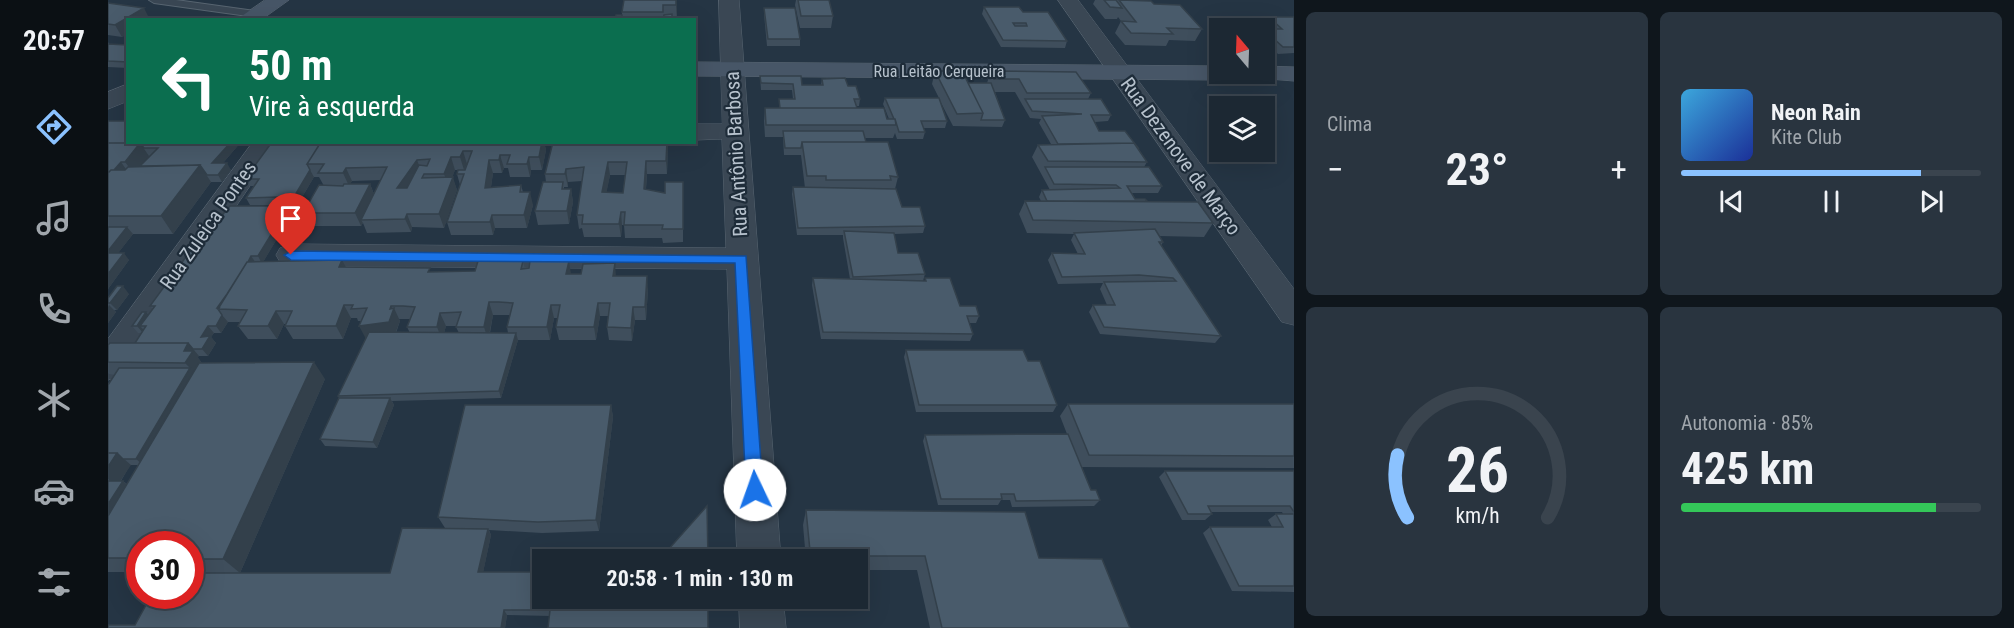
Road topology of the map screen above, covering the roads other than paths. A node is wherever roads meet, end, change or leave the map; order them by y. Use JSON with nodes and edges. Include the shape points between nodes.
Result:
{"nodes":[{"id":1,"x":154,"y":0,"type":"edge"},
{"id":2,"x":279,"y":0,"type":"edge"},
{"id":3,"x":729,"y":0,"type":"edge"},
{"id":4,"x":1068,"y":0,"type":"edge"},
{"id":5,"x":251,"y":17,"type":"edge"},
{"id":6,"x":696,"y":69,"type":"edge"},
{"id":7,"x":731,"y":69,"type":"junction"},
{"id":8,"x":1120,"y":72,"type":"junction"},
{"id":9,"x":1209,"y":73,"type":"edge"},
{"id":10,"x":1275,"y":73,"type":"edge"},
{"id":11,"x":1294,"y":74,"type":"edge"},
{"id":12,"x":126,"y":92,"type":"edge"},
{"id":13,"x":108,"y":102,"type":"edge"},
{"id":14,"x":734,"y":131,"type":"junction"},
{"id":15,"x":696,"y":132,"type":"edge"},
{"id":16,"x":266,"y":144,"type":"edge"},
{"id":17,"x":291,"y":255,"type":"dead end"},
{"id":18,"x":742,"y":259,"type":"junction"},
{"id":19,"x":1294,"y":312,"type":"edge"},
{"id":20,"x":108,"y":366,"type":"edge"},
{"id":21,"x":758,"y":549,"type":"edge"},
{"id":22,"x":762,"y":609,"type":"edge"},
{"id":23,"x":763,"y":628,"type":"edge"}],
"edges":[{"from":1,"to":5,"type":"lane"},
{"from":2,"to":5,"type":"street"},
{"from":3,"to":7,"type":"street","name":"Rua Antônio Barbosa"},
{"from":4,"to":8,"type":"street","name":"Rua Dezenove de Março"},
{"from":6,"to":7,"type":"street","name":"Rua Leitão Cerqueira"},
{"from":7,"to":8,"type":"street","name":"Rua Leitão Cerqueira"},
{"from":7,"to":14,"type":"street","name":"Rua Antônio Barbosa"},
{"from":8,"to":9,"type":"street","name":"Rua Leitão Cerqueira"},
{"from":8,"to":19,"type":"street","name":"Rua Dezenove de Março"},
{"from":10,"to":11,"type":"street"},
{"from":12,"to":13,"type":"street"},
{"from":14,"to":15,"type":"street"},
{"from":14,"to":18,"type":"street","name":"Rua Antônio Barbosa"},
{"from":16,"to":20,"type":"street","name":"Rua Zuleica Pontes"},
{"from":17,"to":18,"type":"street"},
{"from":18,"to":21,"type":"street","name":"Rua Antônio Barbosa"},
{"from":22,"to":23,"type":"street"}]}
